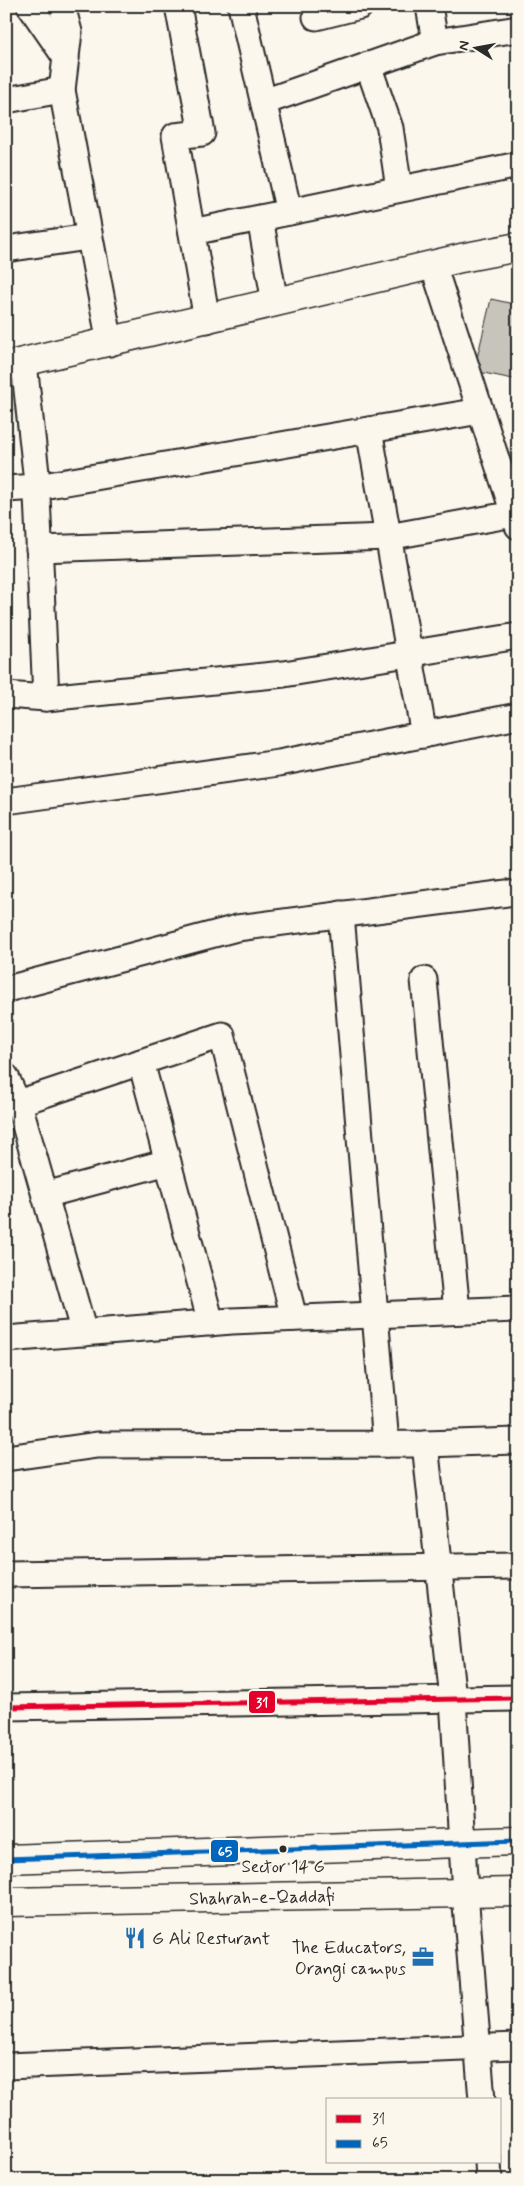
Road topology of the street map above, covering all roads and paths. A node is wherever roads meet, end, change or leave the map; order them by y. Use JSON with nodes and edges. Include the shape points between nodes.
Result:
{"nodes":[{"id":1,"x":30,"y":6,"type":"edge"},
{"id":2,"x":62,"y":6,"type":"edge"},
{"id":3,"x":178,"y":6,"type":"edge"},
{"id":4,"x":241,"y":6,"type":"edge"},
{"id":5,"x":360,"y":6,"type":"edge"},
{"id":6,"x":429,"y":6,"type":"edge"},
{"id":7,"x":316,"y":17,"type":"dead end"},
{"id":8,"x":517,"y":31,"type":"edge"},
{"id":9,"x":435,"y":42,"type":"junction"},
{"id":10,"x":66,"y":58,"type":"junction"},
{"id":11,"x":368,"y":65,"type":"junction"},
{"id":12,"x":62,"y":90,"type":"junction"},
{"id":13,"x":6,"y":100,"type":"edge"},
{"id":14,"x":264,"y":102,"type":"junction"},
{"id":15,"x":518,"y":165,"type":"edge"},
{"id":16,"x":399,"y":189,"type":"junction"},
{"id":17,"x":289,"y":212,"type":"junction"},
{"id":18,"x":260,"y":218,"type":"junction"},
{"id":19,"x":192,"y":232,"type":"junction"},
{"id":20,"x":88,"y":237,"type":"junction"},
{"id":21,"x":518,"y":247,"type":"edge"},
{"id":22,"x":6,"y":249,"type":"edge"},
{"id":23,"x":433,"y":265,"type":"junction"},
{"id":24,"x":275,"y":303,"type":"junction"},
{"id":25,"x":207,"y":320,"type":"junction"},
{"id":26,"x":110,"y":343,"type":"junction"},
{"id":27,"x":15,"y":364,"type":"edge"},
{"id":28,"x":480,"y":411,"type":"junction"},
{"id":29,"x":369,"y":430,"type":"junction"},
{"id":30,"x":36,"y":487,"type":"junction"},
{"id":31,"x":6,"y":489,"type":"edge"},
{"id":32,"x":516,"y":520,"type":"edge"},
{"id":33,"x":388,"y":537,"type":"junction"},
{"id":34,"x":39,"y":549,"type":"junction"},
{"id":35,"x":518,"y":636,"type":"edge"},
{"id":36,"x":409,"y":653,"type":"junction"},
{"id":37,"x":6,"y":695,"type":"edge"},
{"id":38,"x":46,"y":698,"type":"junction"},
{"id":39,"x":518,"y":716,"type":"edge"},
{"id":40,"x":424,"y":735,"type":"junction"},
{"id":41,"x":6,"y":801,"type":"edge"},
{"id":42,"x":507,"y":893,"type":"dead end"},
{"id":43,"x":341,"y":914,"type":"junction"},
{"id":44,"x":424,"y":980,"type":"dead end"},
{"id":45,"x":7,"y":989,"type":"edge"},
{"id":46,"x":141,"y":1062,"type":"junction"},
{"id":47,"x":6,"y":1078,"type":"edge"},
{"id":48,"x":18,"y":1103,"type":"junction"},
{"id":49,"x":168,"y":1162,"type":"junction"},
{"id":50,"x":45,"y":1195,"type":"junction"},
{"id":51,"x":518,"y":1309,"type":"edge"},
{"id":52,"x":456,"y":1312,"type":"junction"},
{"id":53,"x":376,"y":1315,"type":"junction"},
{"id":54,"x":294,"y":1318,"type":"junction"},
{"id":55,"x":210,"y":1323,"type":"junction"},
{"id":56,"x":84,"y":1333,"type":"junction"},
{"id":57,"x":6,"y":1339,"type":"edge"},
{"id":58,"x":518,"y":1442,"type":"edge"},
{"id":59,"x":386,"y":1444,"type":"junction"},
{"id":60,"x":425,"y":1444,"type":"junction"},
{"id":61,"x":6,"y":1458,"type":"edge"},
{"id":62,"x":439,"y":1566,"type":"junction"},
{"id":63,"x":518,"y":1566,"type":"edge"},
{"id":64,"x":6,"y":1574,"type":"edge"},
{"id":65,"x":518,"y":1698,"type":"edge"},
{"id":66,"x":453,"y":1699,"type":"junction"},
{"id":67,"x":6,"y":1707,"type":"edge"},
{"id":68,"x":518,"y":1841,"type":"edge"},
{"id":69,"x":462,"y":1843,"type":"junction"},
{"id":70,"x":6,"y":1859,"type":"edge"},
{"id":71,"x":518,"y":1892,"type":"edge"},
{"id":72,"x":465,"y":1893,"type":"junction"},
{"id":73,"x":6,"y":1902,"type":"edge"},
{"id":74,"x":518,"y":2046,"type":"edge"},
{"id":75,"x":478,"y":2048,"type":"junction"},
{"id":76,"x":6,"y":2066,"type":"edge"},
{"id":77,"x":482,"y":2098,"type":"edge"},
{"id":78,"x":488,"y":2164,"type":"edge"},
{"id":79,"x":489,"y":2180,"type":"edge"}],
"edges":[{"from":1,"to":10,"type":"street"},
{"from":2,"to":10,"type":"street","via":[[68,32]]},
{"from":3,"to":19,"type":"street","via":[[202,133],[175,136]]},
{"from":4,"to":14,"type":"street"},
{"from":5,"to":7,"type":"street"},
{"from":6,"to":9,"type":"street"},
{"from":8,"to":9,"type":"street"},
{"from":9,"to":11,"type":"street"},
{"from":10,"to":12,"type":"street"},
{"from":11,"to":14,"type":"street"},
{"from":11,"to":16,"type":"street","via":[[390,128]]},
{"from":12,"to":13,"type":"street"},
{"from":12,"to":20,"type":"street"},
{"from":14,"to":17,"type":"street"},
{"from":15,"to":16,"type":"street"},
{"from":16,"to":17,"type":"street"},
{"from":17,"to":18,"type":"street"},
{"from":18,"to":19,"type":"street"},
{"from":18,"to":24,"type":"street"},
{"from":19,"to":25,"type":"street"},
{"from":20,"to":22,"type":"street"},
{"from":20,"to":26,"type":"street"},
{"from":21,"to":23,"type":"main road"},
{"from":23,"to":24,"type":"main road"},
{"from":23,"to":28,"type":"street"},
{"from":24,"to":25,"type":"main road"},
{"from":25,"to":26,"type":"main road"},
{"from":26,"to":27,"type":"main road"},
{"from":27,"to":30,"type":"street"},
{"from":28,"to":29,"type":"street"},
{"from":28,"to":32,"type":"street"},
{"from":29,"to":30,"type":"street"},
{"from":29,"to":33,"type":"street"},
{"from":30,"to":31,"type":"street"},
{"from":30,"to":34,"type":"street"},
{"from":32,"to":33,"type":"street"},
{"from":33,"to":34,"type":"street"},
{"from":33,"to":36,"type":"street"},
{"from":34,"to":38,"type":"street"},
{"from":35,"to":36,"type":"street"},
{"from":36,"to":38,"type":"street","via":[[284,674]]},
{"from":36,"to":40,"type":"street"},
{"from":37,"to":38,"type":"street"},
{"from":39,"to":40,"type":"street"},
{"from":40,"to":41,"type":"street","via":[[279,763]]},
{"from":42,"to":43,"type":"street"},
{"from":43,"to":45,"type":"street","via":[[237,928]]},
{"from":43,"to":53,"type":"street"},
{"from":44,"to":52,"type":"street"},
{"from":46,"to":48,"type":"street"},
{"from":46,"to":49,"type":"street"},
{"from":46,"to":54,"type":"street","via":[[222,1035]]},
{"from":47,"to":48,"type":"street"},
{"from":48,"to":50,"type":"street"},
{"from":49,"to":50,"type":"street"},
{"from":49,"to":55,"type":"street"},
{"from":50,"to":56,"type":"street"},
{"from":51,"to":52,"type":"street"},
{"from":52,"to":53,"type":"street"},
{"from":53,"to":54,"type":"street"},
{"from":53,"to":59,"type":"street"},
{"from":54,"to":55,"type":"street"},
{"from":55,"to":56,"type":"street"},
{"from":56,"to":57,"type":"street"},
{"from":58,"to":60,"type":"street"},
{"from":59,"to":60,"type":"street"},
{"from":59,"to":61,"type":"street","via":[[97,1445]]},
{"from":60,"to":62,"type":"street"},
{"from":62,"to":63,"type":"street"},
{"from":62,"to":64,"type":"street"},
{"from":62,"to":66,"type":"street"},
{"from":65,"to":66,"type":"street"},
{"from":66,"to":67,"type":"street"},
{"from":66,"to":69,"type":"street"},
{"from":68,"to":69,"type":"main road"},
{"from":69,"to":70,"type":"main road"},
{"from":69,"to":72,"type":"street"},
{"from":71,"to":72,"type":"main road","name":"Shahrah-e-Qaddafi"},
{"from":72,"to":73,"type":"main road","name":"Shahrah-e-Qaddafi"},
{"from":72,"to":75,"type":"street"},
{"from":74,"to":75,"type":"street"},
{"from":75,"to":76,"type":"street"},
{"from":75,"to":77,"type":"street"},
{"from":78,"to":79,"type":"street"}]}
